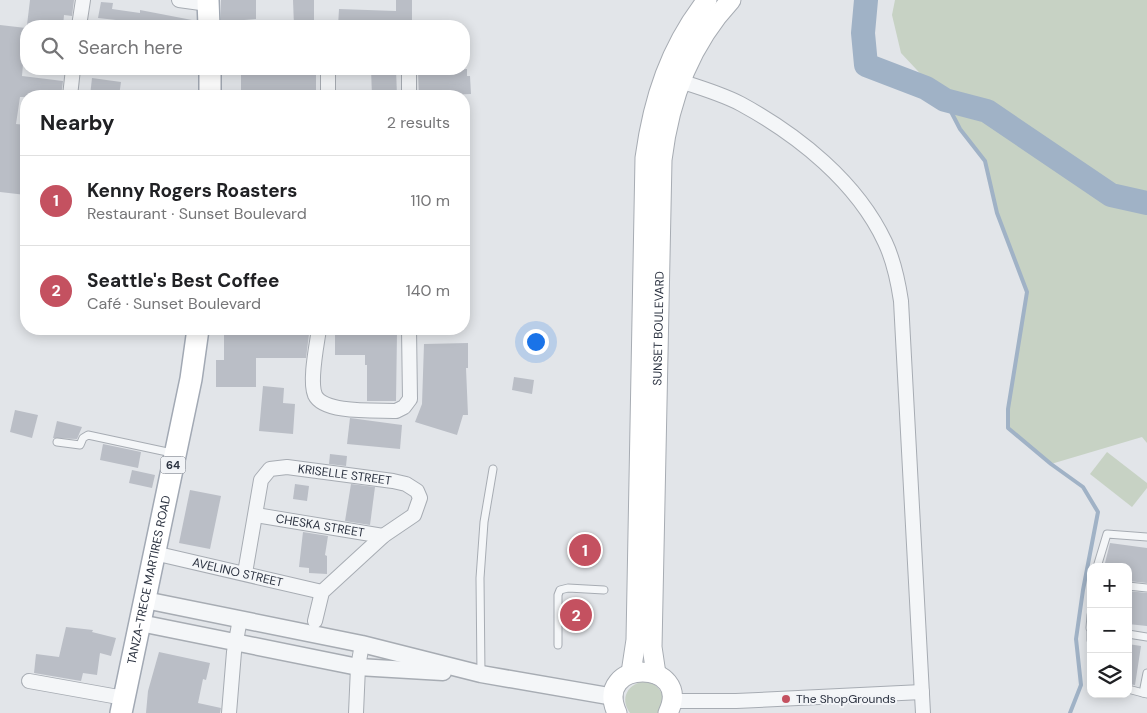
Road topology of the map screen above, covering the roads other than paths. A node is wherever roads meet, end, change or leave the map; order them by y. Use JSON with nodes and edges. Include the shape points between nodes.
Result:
{"nodes":[{"id":1,"x":83,"y":0,"type":"edge"},
{"id":2,"x":179,"y":0,"type":"edge"},
{"id":3,"x":707,"y":0,"type":"edge"},
{"id":4,"x":731,"y":0,"type":"edge"},
{"id":5,"x":208,"y":2,"type":"edge"},
{"id":6,"x":80,"y":20,"type":"edge"},
{"id":7,"x":208,"y":20,"type":"edge"},
{"id":8,"x":73,"y":75,"type":"edge"},
{"id":9,"x":210,"y":75,"type":"edge"},
{"id":10,"x":328,"y":75,"type":"edge"},
{"id":11,"x":409,"y":75,"type":"edge"},
{"id":12,"x":672,"y":78,"type":"junction"},
{"id":13,"x":71,"y":90,"type":"edge"},
{"id":14,"x":210,"y":90,"type":"edge"},
{"id":15,"x":328,"y":90,"type":"edge"},
{"id":16,"x":409,"y":90,"type":"edge"},
{"id":17,"x":197,"y":335,"type":"edge"},
{"id":18,"x":318,"y":335,"type":"edge"},
{"id":19,"x":409,"y":335,"type":"edge"},
{"id":20,"x":58,"y":442,"type":"dead end"},
{"id":21,"x":175,"y":453,"type":"junction"},
{"id":22,"x":493,"y":469,"type":"dead end"},
{"id":23,"x":256,"y":514,"type":"junction"},
{"id":24,"x":384,"y":536,"type":"junction"},
{"id":25,"x":1147,"y":537,"type":"edge"},
{"id":26,"x":154,"y":553,"type":"junction"},
{"id":27,"x":1098,"y":563,"type":"edge"},
{"id":28,"x":245,"y":573,"type":"junction"},
{"id":29,"x":1132,"y":586,"type":"edge"},
{"id":30,"x":1147,"y":588,"type":"edge"},
{"id":31,"x":604,"y":590,"type":"dead end"},
{"id":32,"x":322,"y":592,"type":"junction"},
{"id":33,"x":145,"y":600,"type":"junction"},
{"id":34,"x":240,"y":619,"type":"junction"},
{"id":35,"x":315,"y":621,"type":"dead end"},
{"id":36,"x":140,"y":623,"type":"junction"},
{"id":37,"x":1132,"y":635,"type":"edge"},
{"id":38,"x":1147,"y":637,"type":"edge"},
{"id":39,"x":236,"y":643,"type":"junction"},
{"id":40,"x":362,"y":644,"type":"junction"},
{"id":41,"x":558,"y":645,"type":"dead end"},
{"id":42,"x":358,"y":667,"type":"junction"},
{"id":43,"x":631,"y":673,"type":"junction"},
{"id":44,"x":1147,"y":673,"type":"edge"},
{"id":45,"x":481,"y":674,"type":"junction"},
{"id":46,"x":656,"y":674,"type":"junction"},
{"id":47,"x":30,"y":681,"type":"dead end"},
{"id":48,"x":1132,"y":690,"type":"edge"},
{"id":49,"x":922,"y":692,"type":"junction"},
{"id":50,"x":1145,"y":694,"type":"edge"},
{"id":51,"x":123,"y":705,"type":"edge"},
{"id":52,"x":616,"y":705,"type":"edge"},
{"id":53,"x":670,"y":707,"type":"edge"},
{"id":54,"x":230,"y":713,"type":"edge"},
{"id":55,"x":356,"y":713,"type":"edge"},
{"id":56,"x":924,"y":713,"type":"edge"}],
"edges":[{"from":1,"to":6,"type":"street"},
{"from":2,"to":5,"type":"street"},
{"from":3,"to":12,"type":"main road","name":"SUNSET BOULEVARD","via":[[678,43]]},
{"from":4,"to":12,"type":"main road","name":"SUNSET BOULEVARD"},
{"from":5,"to":7,"type":"main road"},
{"from":8,"to":13,"type":"street"},
{"from":9,"to":14,"type":"main road"},
{"from":10,"to":15,"type":"street"},
{"from":11,"to":16,"type":"street"},
{"from":12,"to":43,"type":"main road","name":"SUNSET BOULEVARD","via":[[656,99],[645,158],[636,647]]},
{"from":12,"to":46,"type":"main road","name":"SUNSET BOULEVARD","via":[[672,105],[662,160],[652,647]]},
{"from":12,"to":49,"type":"street","via":[[739,103],[782,129],[826,164],[856,196],[876,226],[893,261],[901,301]]},
{"from":17,"to":21,"type":"main road","name":"TANZA-TRECE MARTIRES ROAD","number":"64"},
{"from":18,"to":19,"type":"street","via":[[313,382],[315,395],[323,404],[335,408],[396,411],[410,399]]},
{"from":20,"to":21,"type":"lane","via":[[80,445],[88,435]]},
{"from":21,"to":26,"type":"main road","name":"TANZA-TRECE MARTIRES ROAD","number":"64"},
{"from":22,"to":45,"type":"lane","via":[[484,522],[480,578]]},
{"from":23,"to":24,"type":"street","name":"CHESKA STREET"},
{"from":23,"to":24,"type":"street","name":"KRISELLE STREET","via":[[262,480],[270,469],[287,467],[384,480],[418,490],[420,498],[414,515]]},
{"from":23,"to":28,"type":"street"},
{"from":24,"to":32,"type":"street"},
{"from":25,"to":27,"type":"lane","via":[[1107,534]]},
{"from":26,"to":28,"type":"street","name":"AVELINO STREET"},
{"from":26,"to":33,"type":"main road","name":"TANZA-TRECE MARTIRES ROAD","number":"64"},
{"from":28,"to":32,"type":"street","name":"AVELINO STREET"},
{"from":29,"to":30,"type":"lane"},
{"from":31,"to":41,"type":"lane","via":[[560,590]]},
{"from":32,"to":35,"type":"street"},
{"from":33,"to":34,"type":"street"},
{"from":33,"to":36,"type":"main road","name":"TANZA-TRECE MARTIRES ROAD","number":"64"},
{"from":34,"to":39,"type":"street"},
{"from":34,"to":40,"type":"street"},
{"from":36,"to":39,"type":"street"},
{"from":36,"to":51,"type":"main road","name":"TANZA-TRECE MARTIRES ROAD","number":"64"},
{"from":37,"to":38,"type":"lane"},
{"from":39,"to":42,"type":"street"},
{"from":39,"to":54,"type":"street"},
{"from":40,"to":42,"type":"street"},
{"from":40,"to":45,"type":"street"},
{"from":42,"to":45,"type":"street"},
{"from":42,"to":55,"type":"street"},
{"from":43,"to":46,"type":"main road","via":[[644,670]]},
{"from":43,"to":52,"type":"main road","via":[[619,683]]},
{"from":44,"to":50,"type":"lane"},
{"from":45,"to":52,"type":"street"},
{"from":46,"to":53,"type":"main road","via":[[669,688]]},
{"from":47,"to":51,"type":"street"},
{"from":48,"to":50,"type":"lane"},
{"from":49,"to":53,"type":"street"},
{"from":49,"to":56,"type":"street"}]}
